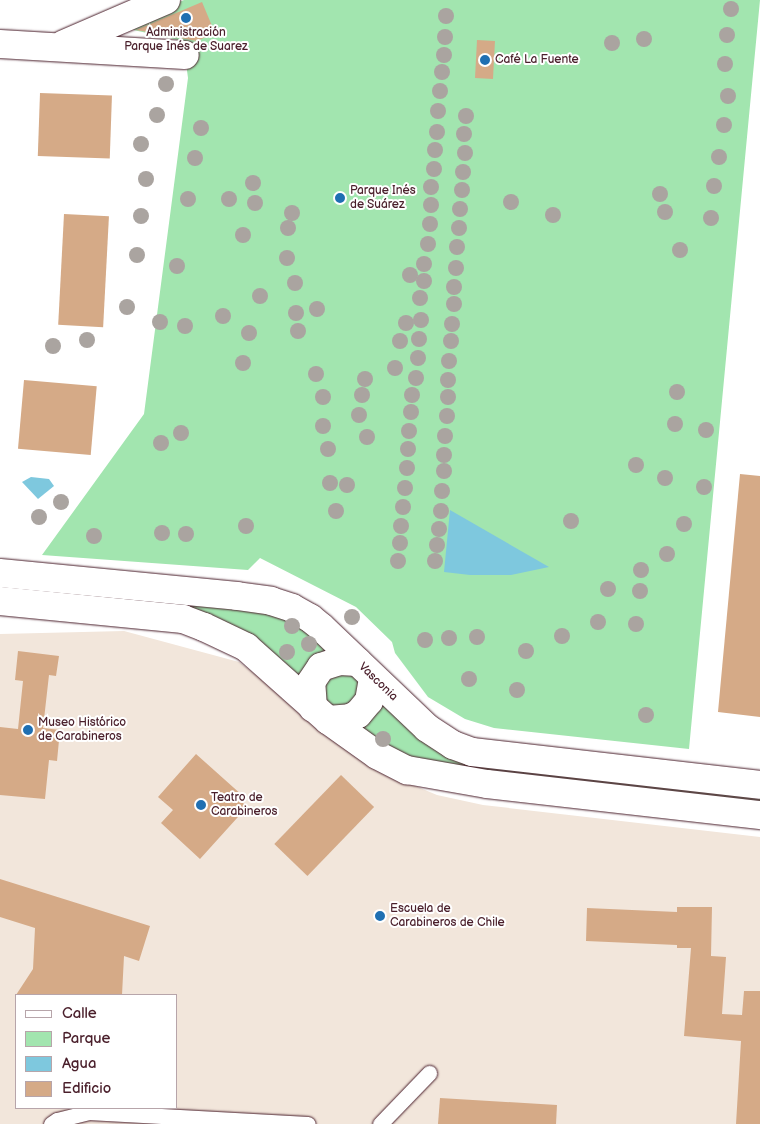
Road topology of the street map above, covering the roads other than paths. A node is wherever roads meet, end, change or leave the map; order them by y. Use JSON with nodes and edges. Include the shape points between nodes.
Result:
{"nodes":[{"id":1,"x":166,"y":0,"type":"edge"},
{"id":2,"x":0,"y":44,"type":"edge"},
{"id":3,"x":59,"y":47,"type":"junction"},
{"id":4,"x":185,"y":55,"type":"dead end"},
{"id":5,"x":0,"y":573,"type":"edge"},
{"id":6,"x":0,"y":601,"type":"edge"},
{"id":7,"x":366,"y":670,"type":"junction"},
{"id":8,"x":321,"y":714,"type":"junction"},
{"id":9,"x":760,"y":785,"type":"edge"},
{"id":10,"x":760,"y":815,"type":"edge"},
{"id":11,"x":429,"y":1073,"type":"dead end"},
{"id":12,"x":52,"y":1124,"type":"edge"},
{"id":13,"x":308,"y":1124,"type":"edge"},
{"id":14,"x":380,"y":1124,"type":"edge"}],
"edges":[{"from":1,"to":3,"type":"street"},
{"from":2,"to":3,"type":"street"},
{"from":3,"to":4,"type":"street"},
{"from":5,"to":7,"type":"street","name":"Vasconia","via":[[272,601],[310,618]]},
{"from":6,"to":8,"type":"street","via":[[183,619],[246,647]]},
{"from":7,"to":8,"type":"street","via":[[369,701],[358,714],[350,718]]},
{"from":7,"to":8,"type":"street","via":[[338,660],[322,667],[312,682]]},
{"from":7,"to":9,"type":"street","name":"Vasconia","via":[[426,728],[453,745],[472,752]]},
{"from":8,"to":10,"type":"street","via":[[360,744],[397,766],[435,776]]},
{"from":11,"to":14,"type":"lane"},
{"from":12,"to":13,"type":"lane","via":[[88,1112]]}]}
